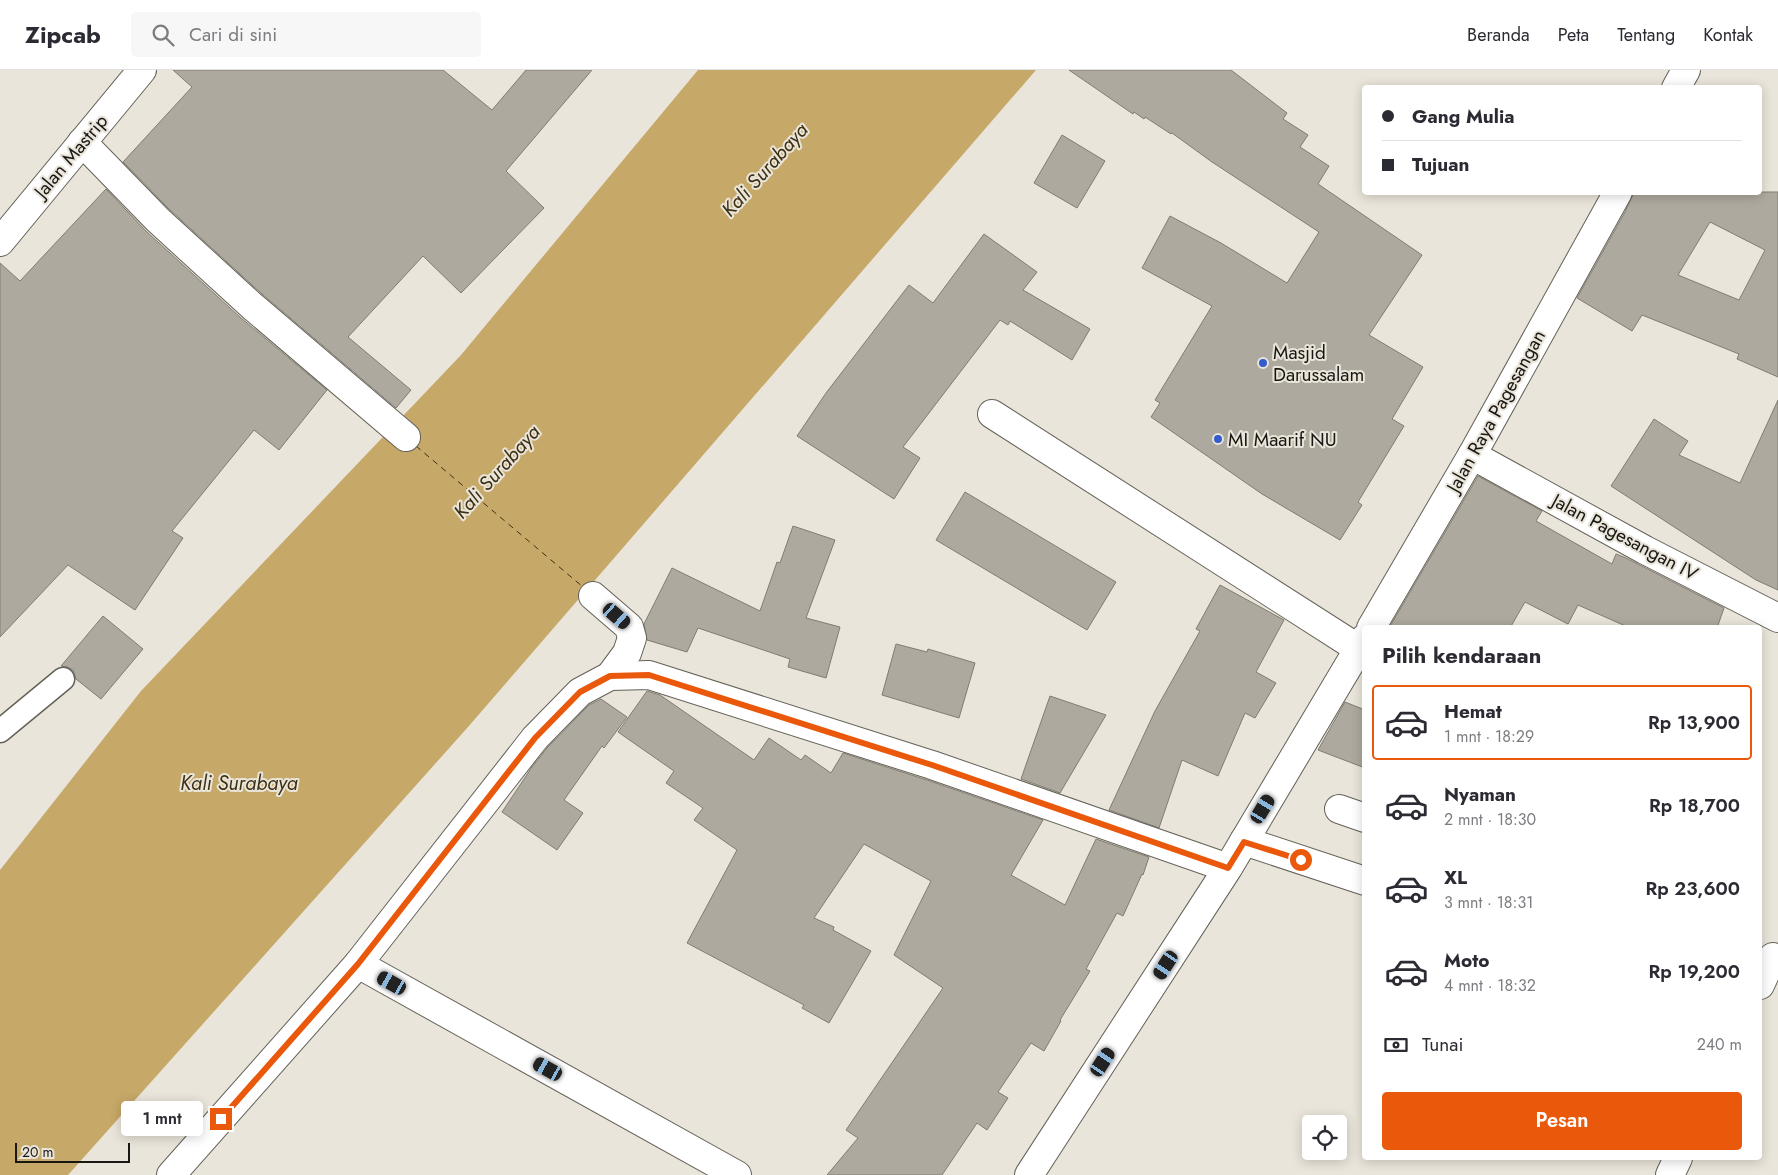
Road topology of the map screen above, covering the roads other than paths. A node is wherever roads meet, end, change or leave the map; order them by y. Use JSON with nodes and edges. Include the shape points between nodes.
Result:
{"nodes":[{"id":1,"x":142,"y":70,"type":"edge"},
{"id":2,"x":1686,"y":70,"type":"edge"},
{"id":3,"x":1678,"y":85,"type":"edge"},
{"id":4,"x":82,"y":142,"type":"junction"},
{"id":5,"x":1616,"y":195,"type":"edge"},
{"id":6,"x":0,"y":242,"type":"edge"},
{"id":7,"x":992,"y":414,"type":"dead end"},
{"id":8,"x":406,"y":437,"type":"dead end"},
{"id":9,"x":1472,"y":455,"type":"junction"},
{"id":10,"x":593,"y":596,"type":"dead end"},
{"id":11,"x":1778,"y":618,"type":"edge"},
{"id":12,"x":1373,"y":625,"type":"edge"},
{"id":13,"x":1362,"y":636,"type":"edge"},
{"id":14,"x":1362,"y":643,"type":"edge"},
{"id":15,"x":610,"y":676,"type":"junction"},
{"id":16,"x":63,"y":679,"type":"dead end"},
{"id":17,"x":0,"y":731,"type":"edge"},
{"id":18,"x":1339,"y":809,"type":"dead end"},
{"id":19,"x":1362,"y":817,"type":"edge"},
{"id":20,"x":1244,"y":842,"type":"junction"},
{"id":21,"x":1228,"y":868,"type":"junction"},
{"id":22,"x":1362,"y":880,"type":"edge"},
{"id":23,"x":1770,"y":956,"type":"edge"},
{"id":24,"x":358,"y":964,"type":"junction"},
{"id":25,"x":1762,"y":979,"type":"edge"},
{"id":26,"x":1677,"y":1160,"type":"edge"},
{"id":27,"x":171,"y":1175,"type":"edge"},
{"id":28,"x":737,"y":1175,"type":"edge"},
{"id":29,"x":1029,"y":1175,"type":"edge"},
{"id":30,"x":1670,"y":1175,"type":"edge"}],
"edges":[{"from":1,"to":4,"type":"street","name":"Jalan Mastrip"},
{"from":2,"to":3,"type":"street"},
{"from":4,"to":6,"type":"street","name":"Jalan Mastrip"},
{"from":4,"to":8,"type":"street","via":[[165,227]]},
{"from":5,"to":9,"type":"street","name":"Jalan Raya Pagesangan"},
{"from":7,"to":13,"type":"street"},
{"from":9,"to":11,"type":"street","name":"Jalan Pagesangan IV"},
{"from":9,"to":12,"type":"street","name":"Jalan Raya Pagesangan"},
{"from":10,"to":15,"type":"street","via":[[629,627],[632,638],[627,653]]},
{"from":14,"to":20,"type":"street","name":"Jalan Raya Pagesangan"},
{"from":15,"to":21,"type":"street","via":[[649,675],[932,765]]},
{"from":15,"to":24,"type":"street","via":[[580,692],[535,738]]},
{"from":16,"to":17,"type":"lane"},
{"from":18,"to":19,"type":"street"},
{"from":20,"to":21,"type":"street","name":"Jalan Raya Pagesangan"},
{"from":20,"to":22,"type":"street"},
{"from":21,"to":29,"type":"street","name":"Jalan Raya Pagesangan"},
{"from":23,"to":25,"type":"street"},
{"from":24,"to":27,"type":"street"},
{"from":24,"to":28,"type":"street"},
{"from":26,"to":30,"type":"street"}]}
